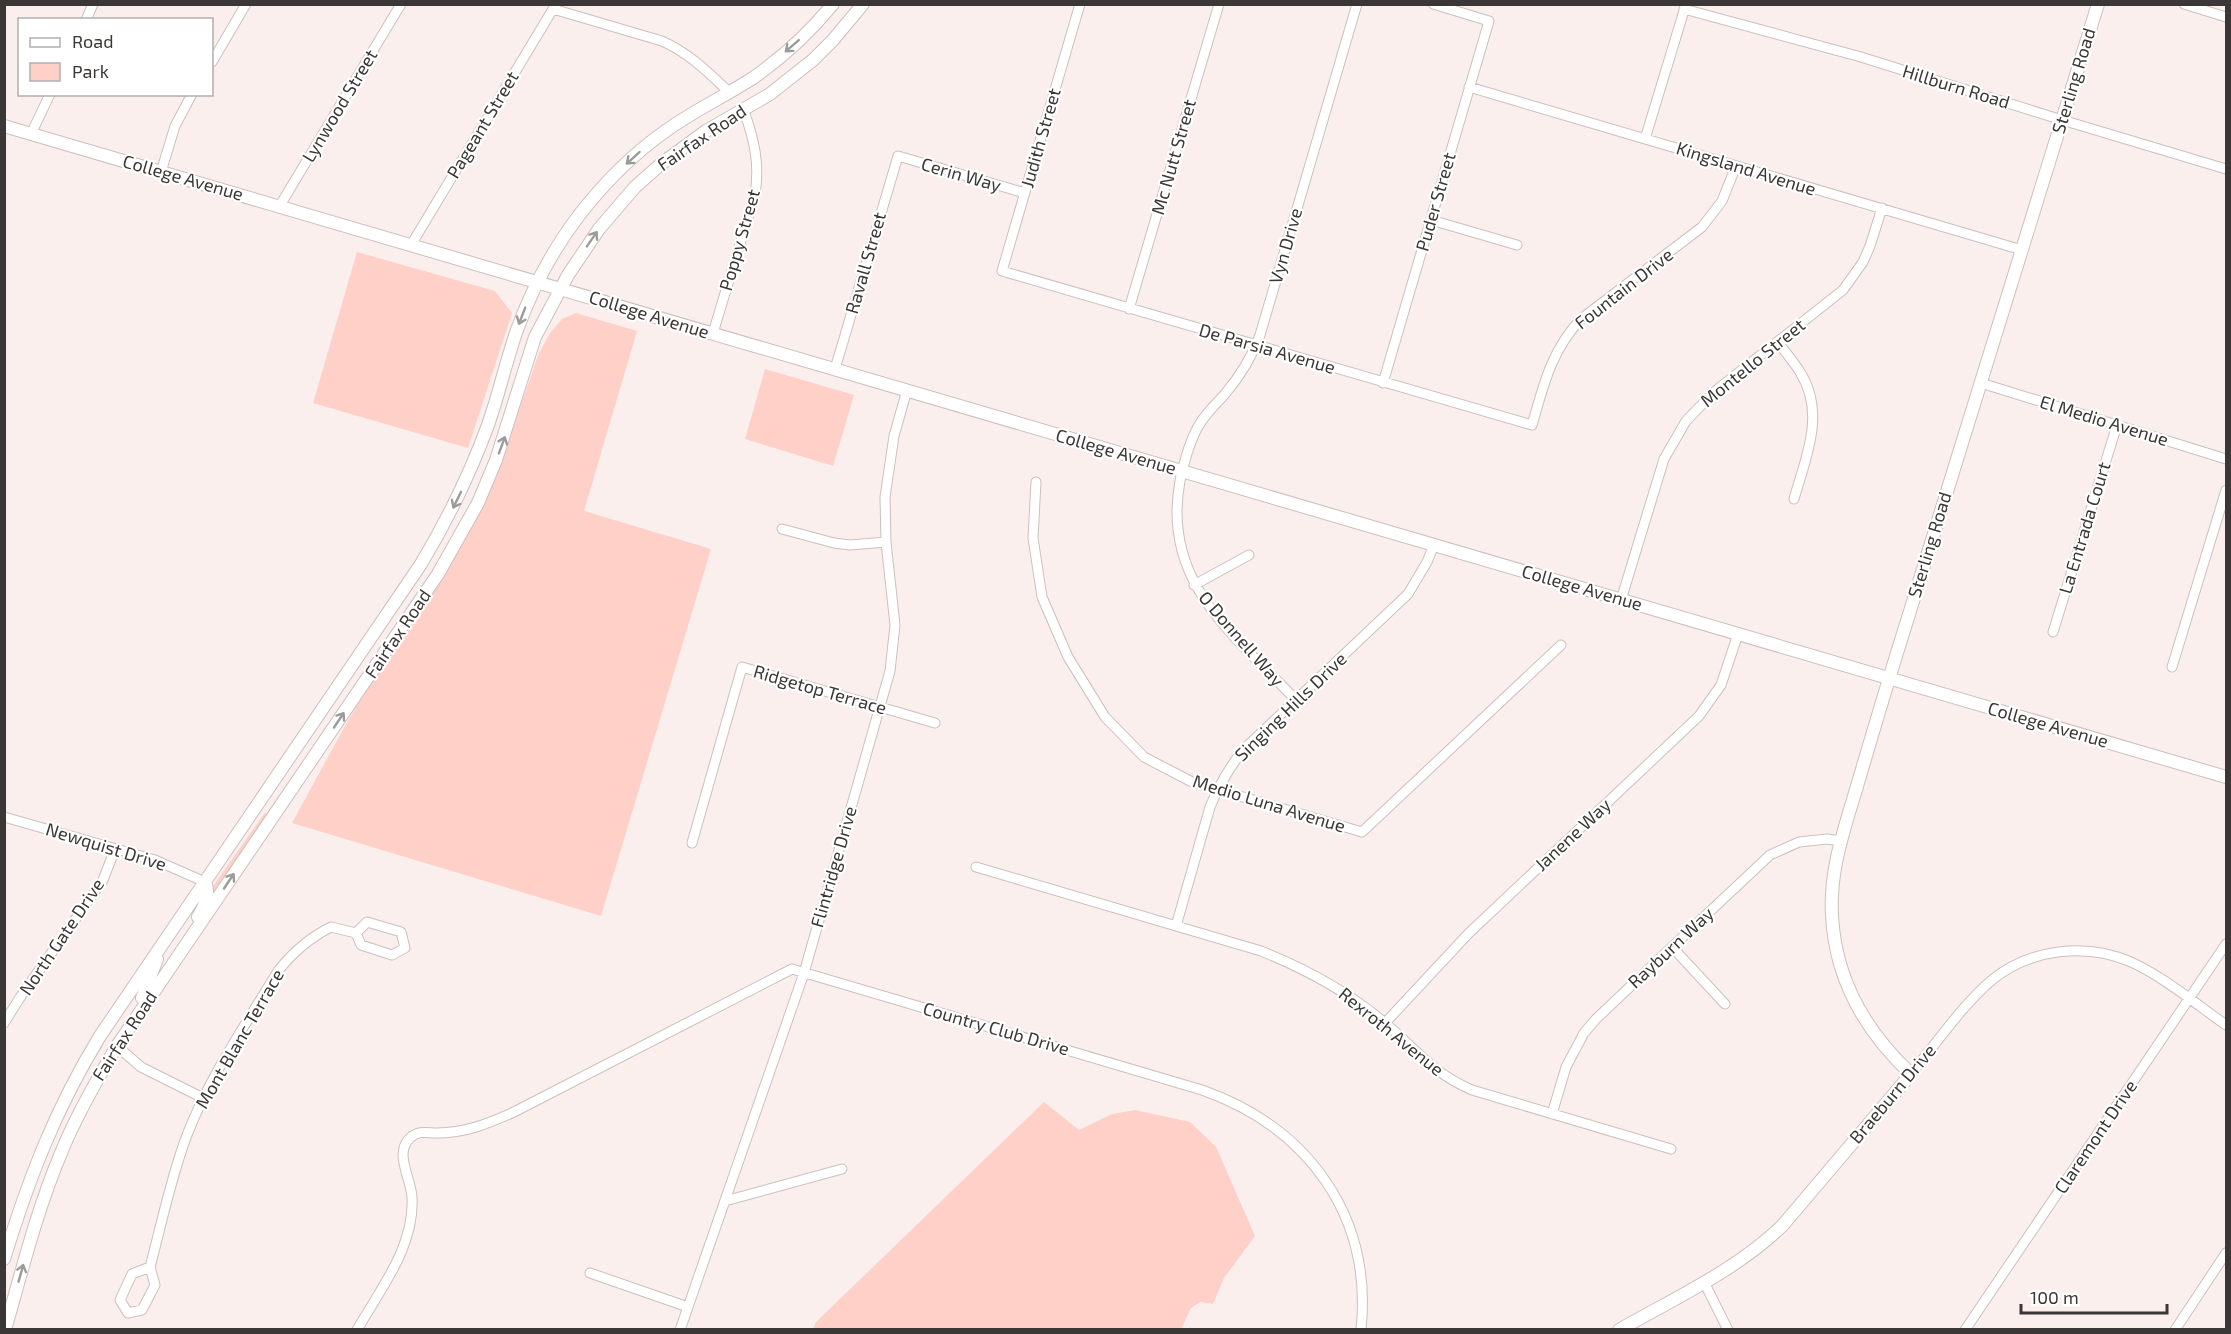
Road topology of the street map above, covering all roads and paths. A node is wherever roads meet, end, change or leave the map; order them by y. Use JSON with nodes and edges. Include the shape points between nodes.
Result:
{"nodes":[{"id":1,"x":93,"y":4,"type":"edge"},
{"id":2,"x":246,"y":4,"type":"edge"},
{"id":3,"x":401,"y":4,"type":"edge"},
{"id":4,"x":833,"y":4,"type":"edge"},
{"id":5,"x":863,"y":4,"type":"edge"},
{"id":6,"x":1080,"y":4,"type":"edge"},
{"id":7,"x":1219,"y":4,"type":"edge"},
{"id":8,"x":1357,"y":4,"type":"edge"},
{"id":9,"x":1432,"y":4,"type":"edge"},
{"id":10,"x":2098,"y":4,"type":"edge"},
{"id":11,"x":2184,"y":4,"type":"edge"},
{"id":12,"x":555,"y":7,"type":"edge"},
{"id":13,"x":1685,"y":7,"type":"edge"},
{"id":14,"x":2226,"y":17,"type":"edge"},
{"id":15,"x":87,"y":18,"type":"edge"},
{"id":16,"x":213,"y":60,"type":"edge"},
{"id":17,"x":1470,"y":87,"type":"junction"},
{"id":18,"x":729,"y":93,"type":"junction"},
{"id":19,"x":49,"y":96,"type":"edge"},
{"id":20,"x":191,"y":96,"type":"edge"},
{"id":21,"x":744,"y":111,"type":"junction"},
{"id":22,"x":2062,"y":120,"type":"junction"},
{"id":23,"x":4,"y":126,"type":"edge"},
{"id":24,"x":31,"y":134,"type":"junction"},
{"id":25,"x":1645,"y":139,"type":"junction"},
{"id":26,"x":898,"y":156,"type":"joint"},
{"id":27,"x":1736,"y":166,"type":"junction"},
{"id":28,"x":2226,"y":169,"type":"edge"},
{"id":29,"x":161,"y":172,"type":"junction"},
{"id":30,"x":1025,"y":193,"type":"junction"},
{"id":31,"x":279,"y":207,"type":"junction"},
{"id":32,"x":1882,"y":208,"type":"junction"},
{"id":33,"x":1431,"y":220,"type":"junction"},
{"id":34,"x":411,"y":245,"type":"junction"},
{"id":35,"x":1517,"y":245,"type":"dead end"},
{"id":36,"x":2022,"y":250,"type":"junction"},
{"id":37,"x":1002,"y":271,"type":"joint"},
{"id":38,"x":538,"y":281,"type":"junction"},
{"id":39,"x":561,"y":288,"type":"junction"},
{"id":40,"x":1130,"y":309,"type":"junction"},
{"id":41,"x":713,"y":333,"type":"junction"},
{"id":42,"x":1778,"y":342,"type":"junction"},
{"id":43,"x":1256,"y":345,"type":"junction"},
{"id":44,"x":835,"y":369,"type":"junction"},
{"id":45,"x":1383,"y":383,"type":"junction"},
{"id":46,"x":1981,"y":383,"type":"junction"},
{"id":47,"x":907,"y":390,"type":"junction"},
{"id":48,"x":1532,"y":425,"type":"joint"},
{"id":49,"x":2117,"y":425,"type":"junction"},
{"id":50,"x":2226,"y":459,"type":"edge"},
{"id":51,"x":1181,"y":471,"type":"junction"},
{"id":52,"x":1036,"y":482,"type":"dead end"},
{"id":53,"x":2226,"y":490,"type":"edge"},
{"id":54,"x":1794,"y":499,"type":"dead end"},
{"id":55,"x":783,"y":529,"type":"dead end"},
{"id":56,"x":886,"y":542,"type":"junction"},
{"id":57,"x":1434,"y":545,"type":"junction"},
{"id":58,"x":1249,"y":555,"type":"dead end"},
{"id":59,"x":1194,"y":585,"type":"junction"},
{"id":60,"x":1621,"y":600,"type":"junction"},
{"id":61,"x":2053,"y":632,"type":"dead end"},
{"id":62,"x":1738,"y":634,"type":"junction"},
{"id":63,"x":1561,"y":645,"type":"dead end"},
{"id":64,"x":2172,"y":667,"type":"dead end"},
{"id":65,"x":1889,"y":678,"type":"junction"},
{"id":66,"x":1296,"y":700,"type":"junction"},
{"id":67,"x":880,"y":707,"type":"junction"},
{"id":68,"x":935,"y":723,"type":"dead end"},
{"id":69,"x":2226,"y":777,"type":"edge"},
{"id":70,"x":1217,"y":789,"type":"junction"},
{"id":71,"x":260,"y":801,"type":"junction"},
{"id":72,"x":4,"y":817,"type":"edge"},
{"id":73,"x":1841,"y":841,"type":"junction"},
{"id":74,"x":692,"y":843,"type":"dead end"},
{"id":75,"x":115,"y":849,"type":"junction"},
{"id":76,"x":242,"y":863,"type":"junction"},
{"id":77,"x":976,"y":867,"type":"dead end"},
{"id":78,"x":205,"y":882,"type":"junction"},
{"id":79,"x":1176,"y":926,"type":"junction"},
{"id":80,"x":356,"y":933,"type":"junction"},
{"id":81,"x":2226,"y":944,"type":"edge"},
{"id":82,"x":1672,"y":947,"type":"junction"},
{"id":83,"x":159,"y":949,"type":"junction"},
{"id":84,"x":167,"y":972,"type":"junction"},
{"id":85,"x":804,"y":973,"type":"junction"},
{"id":86,"x":2189,"y":999,"type":"junction"},
{"id":87,"x":1725,"y":1004,"type":"dead end"},
{"id":88,"x":4,"y":1023,"type":"edge"},
{"id":89,"x":1385,"y":1023,"type":"junction"},
{"id":90,"x":2226,"y":1025,"type":"edge"},
{"id":91,"x":117,"y":1046,"type":"junction"},
{"id":92,"x":1911,"y":1074,"type":"junction"},
{"id":93,"x":203,"y":1098,"type":"junction"},
{"id":94,"x":1552,"y":1114,"type":"junction"},
{"id":95,"x":1671,"y":1149,"type":"dead end"},
{"id":96,"x":842,"y":1169,"type":"dead end"},
{"id":97,"x":725,"y":1201,"type":"junction"},
{"id":98,"x":2226,"y":1253,"type":"edge"},
{"id":99,"x":4,"y":1259,"type":"edge"},
{"id":100,"x":150,"y":1267,"type":"junction"},
{"id":101,"x":590,"y":1273,"type":"dead end"},
{"id":102,"x":1704,"y":1282,"type":"junction"},
{"id":103,"x":688,"y":1307,"type":"junction"},
{"id":104,"x":5,"y":1329,"type":"edge"},
{"id":105,"x":357,"y":1329,"type":"edge"},
{"id":106,"x":680,"y":1329,"type":"edge"},
{"id":107,"x":1361,"y":1329,"type":"edge"},
{"id":108,"x":1619,"y":1329,"type":"edge"},
{"id":109,"x":1728,"y":1329,"type":"edge"},
{"id":110,"x":1965,"y":1329,"type":"edge"},
{"id":111,"x":2175,"y":1329,"type":"edge"}],
"edges":[{"from":1,"to":15,"type":"street"},
{"from":2,"to":16,"type":"street"},
{"from":3,"to":31,"type":"street","name":"Lynwood Street"},
{"from":4,"to":18,"type":"street","name":"Fairfax Road","one_way":true,"via":[[795,44]]},
{"from":5,"to":21,"type":"street","name":"Fairfax Road","via":[[813,60]]},
{"from":6,"to":30,"type":"street","name":"Judith Street"},
{"from":7,"to":40,"type":"street","name":"Mc Nutt Street"},
{"from":8,"to":43,"type":"street","name":"Vyn Drive"},
{"from":9,"to":17,"type":"street","name":"Puder Street","via":[[1489,21]]},
{"from":10,"to":22,"type":"street","name":"Sterling Road"},
{"from":11,"to":14,"type":"street"},
{"from":12,"to":18,"type":"street","via":[[675,47]]},
{"from":12,"to":34,"type":"street","name":"Pageant Street"},
{"from":13,"to":22,"type":"street","name":"Hillburn Road"},
{"from":13,"to":25,"type":"street"},
{"from":17,"to":25,"type":"street","name":"Kingsland Avenue"},
{"from":17,"to":33,"type":"street","name":"Puder Street"},
{"from":18,"to":38,"type":"street","name":"Fairfax Road","one_way":true,"via":[[667,130],[617,172],[578,216]]},
{"from":19,"to":24,"type":"street"},
{"from":20,"to":29,"type":"street","via":[[175,126]]},
{"from":39,"to":21,"type":"street","name":"Fairfax Road","one_way":true,"via":[[599,229],[635,187],[683,147]]},
{"from":21,"to":41,"type":"street","name":"Poppy Street","via":[[755,146],[758,178]]},
{"from":22,"to":28,"type":"street","name":"Hillburn Road"},
{"from":22,"to":36,"type":"street","name":"Sterling Road"},
{"from":23,"to":24,"type":"street","name":"College Avenue"},
{"from":24,"to":29,"type":"street","name":"College Avenue"},
{"from":25,"to":27,"type":"street","name":"Kingsland Avenue"},
{"from":26,"to":30,"type":"street","name":"Cerin Way"},
{"from":26,"to":44,"type":"street","name":"Ravall Street"},
{"from":27,"to":32,"type":"street","name":"Kingsland Avenue"},
{"from":27,"to":48,"type":"street","name":"Fountain Drive","via":[[1722,201],[1702,227],[1569,332],[1553,358]]},
{"from":29,"to":31,"type":"street","name":"College Avenue"},
{"from":30,"to":37,"type":"street","name":"Judith Street"},
{"from":31,"to":34,"type":"street","name":"College Avenue"},
{"from":32,"to":36,"type":"street","name":"Kingsland Avenue"},
{"from":32,"to":42,"type":"street","name":"Montello Street","via":[[1870,246],[1854,277]]},
{"from":33,"to":35,"type":"street"},
{"from":33,"to":45,"type":"street","name":"Puder Street"},
{"from":34,"to":38,"type":"street","name":"College Avenue"},
{"from":36,"to":46,"type":"street","name":"Sterling Road"},
{"from":37,"to":40,"type":"street","name":"De Parsia Avenue"},
{"from":38,"to":39,"type":"street","name":"College Avenue"},
{"from":38,"to":71,"type":"street","name":"Fairfax Road","one_way":true,"via":[[516,331],[477,453],[444,525]]},
{"from":39,"to":41,"type":"street","name":"College Avenue"},
{"from":76,"to":39,"type":"street","name":"Fairfax Road","one_way":true,"via":[[462,534],[496,460],[535,338]]},
{"from":40,"to":43,"type":"street","name":"De Parsia Avenue"},
{"from":41,"to":44,"type":"street","name":"College Avenue"},
{"from":42,"to":54,"type":"street","via":[[1804,380],[1814,415]]},
{"from":42,"to":60,"type":"street","name":"Montello Street","via":[[1714,392],[1675,438],[1656,477]]},
{"from":43,"to":45,"type":"street","name":"De Parsia Avenue"},
{"from":43,"to":51,"type":"street","name":"Vyn Drive","via":[[1236,380],[1199,424]]},
{"from":44,"to":47,"type":"street","name":"College Avenue"},
{"from":45,"to":48,"type":"street","name":"De Parsia Avenue"},
{"from":46,"to":49,"type":"street","name":"El Medio Avenue"},
{"from":46,"to":65,"type":"street","name":"Sterling Road"},
{"from":47,"to":51,"type":"street","name":"College Avenue"},
{"from":47,"to":56,"type":"street","name":"Flintridge Drive","via":[[888,466]]},
{"from":49,"to":50,"type":"street","name":"El Medio Avenue"},
{"from":49,"to":61,"type":"street","name":"La Entrada Court"},
{"from":51,"to":57,"type":"street","name":"College Avenue"},
{"from":51,"to":59,"type":"street","name":"O Donnell Way","via":[[1177,531]]},
{"from":52,"to":70,"type":"street","name":"Medio Luna Avenue","via":[[1033,538],[1042,597],[1068,657],[1105,717],[1144,758],[1191,782]]},
{"from":53,"to":64,"type":"street"},
{"from":55,"to":56,"type":"street","via":[[834,543]]},
{"from":56,"to":67,"type":"street","name":"Flintridge Drive","via":[[895,625],[890,671]]},
{"from":57,"to":60,"type":"street","name":"College Avenue"},
{"from":57,"to":66,"type":"street","name":"Singing Hills Drive","via":[[1408,594]]},
{"from":58,"to":59,"type":"street"},
{"from":59,"to":66,"type":"street","name":"O Donnell Way","via":[[1212,611]]},
{"from":60,"to":62,"type":"street","name":"College Avenue"},
{"from":62,"to":65,"type":"street","name":"College Avenue"},
{"from":62,"to":89,"type":"street","name":"Janene Way","via":[[1720,686],[1699,716],[1468,934]]},
{"from":63,"to":70,"type":"street","name":"Medio Luna Avenue","via":[[1362,832]]},
{"from":65,"to":69,"type":"street","name":"College Avenue"},
{"from":65,"to":73,"type":"street","name":"Sterling Road"},
{"from":66,"to":70,"type":"street","name":"Singing Hills Drive","via":[[1243,750]]},
{"from":67,"to":68,"type":"street","name":"Ridgetop Terrace"},
{"from":67,"to":74,"type":"street","name":"Ridgetop Terrace","via":[[742,667]]},
{"from":67,"to":85,"type":"street","name":"Flintridge Drive"},
{"from":70,"to":79,"type":"street","name":"Singing Hills Drive"},
{"from":71,"to":76,"type":"street","via":[[263,823],[243,852]]},
{"from":71,"to":78,"type":"street","name":"Fairfax Road"},
{"from":72,"to":75,"type":"street","name":"Newquist Drive"},
{"from":73,"to":82,"type":"street","name":"Rayburn Way","via":[[1799,842],[1770,855]]},
{"from":73,"to":92,"type":"street","name":"Sterling Road","via":[[1832,890],[1832,920],[1839,959],[1866,1023]]},
{"from":75,"to":78,"type":"street","name":"Newquist Drive","via":[[155,860]]},
{"from":75,"to":88,"type":"street","name":"North Gate Drive","via":[[103,880]]},
{"from":84,"to":76,"type":"street","name":"Fairfax Road","one_way":true},
{"from":77,"to":79,"type":"street","name":"Rexroth Avenue"},
{"from":78,"to":83,"type":"street","name":"Fairfax Road"},
{"from":78,"to":84,"type":"street","via":[[203,909],[173,955]]},
{"from":79,"to":89,"type":"street","name":"Rexroth Avenue","via":[[1291,963],[1332,984]]},
{"from":80,"to":80,"type":"street","via":[[367,922],[401,932],[405,948],[393,955],[361,945]]},
{"from":80,"to":93,"type":"street","name":"Mont Blanc Terrace","via":[[331,927],[290,956]]},
{"from":81,"to":86,"type":"street","name":"Claremont Drive"},
{"from":82,"to":87,"type":"street"},
{"from":82,"to":94,"type":"street","name":"Rayburn Way","via":[[1584,1033],[1566,1067]]},
{"from":83,"to":91,"type":"street","via":[[144,995],[114,1040]]},
{"from":83,"to":99,"type":"street","name":"Fairfax Road","via":[[100,1036],[63,1100],[29,1179]]},
{"from":84,"to":91,"type":"street","name":"Fairfax Road"},
{"from":85,"to":97,"type":"street","name":"Flintridge Drive"},
{"from":85,"to":105,"type":"street","name":"Country Club Drive","via":[[792,969],[512,1113],[472,1129],[416,1134],[406,1143],[402,1157],[412,1195],[410,1228],[398,1259]]},
{"from":85,"to":107,"type":"street","name":"Country Club Drive","via":[[1202,1090],[1266,1120],[1312,1162],[1346,1219],[1359,1264]]},
{"from":86,"to":90,"type":"street","name":"Braeburn Drive"},
{"from":86,"to":92,"type":"street","name":"Braeburn Drive","via":[[2145,969],[2113,955],[2079,950],[2042,955],[1992,980]]},
{"from":86,"to":110,"type":"street","name":"Claremont Drive"},
{"from":89,"to":94,"type":"street","name":"Rexroth Avenue","via":[[1426,1063],[1455,1083]]},
{"from":91,"to":93,"type":"street","via":[[141,1066]]},
{"from":104,"to":91,"type":"street","name":"Fairfax Road","one_way":true,"via":[[61,1152]]},
{"from":92,"to":102,"type":"street","name":"Braeburn Drive","via":[[1782,1226],[1747,1256]]},
{"from":93,"to":100,"type":"street","name":"Mont Blanc Terrace","via":[[175,1170]]},
{"from":94,"to":95,"type":"street","name":"Rexroth Avenue"},
{"from":96,"to":97,"type":"street"},
{"from":97,"to":103,"type":"street","name":"Flintridge Drive"},
{"from":98,"to":111,"type":"street"},
{"from":100,"to":100,"type":"street","name":"Mont Blanc Terrace","via":[[132,1274],[120,1300],[128,1313],[142,1310],[155,1285]]},
{"from":101,"to":103,"type":"street"},
{"from":102,"to":108,"type":"street","name":"Braeburn Drive"},
{"from":102,"to":109,"type":"street"},
{"from":103,"to":106,"type":"street","name":"Flintridge Drive"}]}
